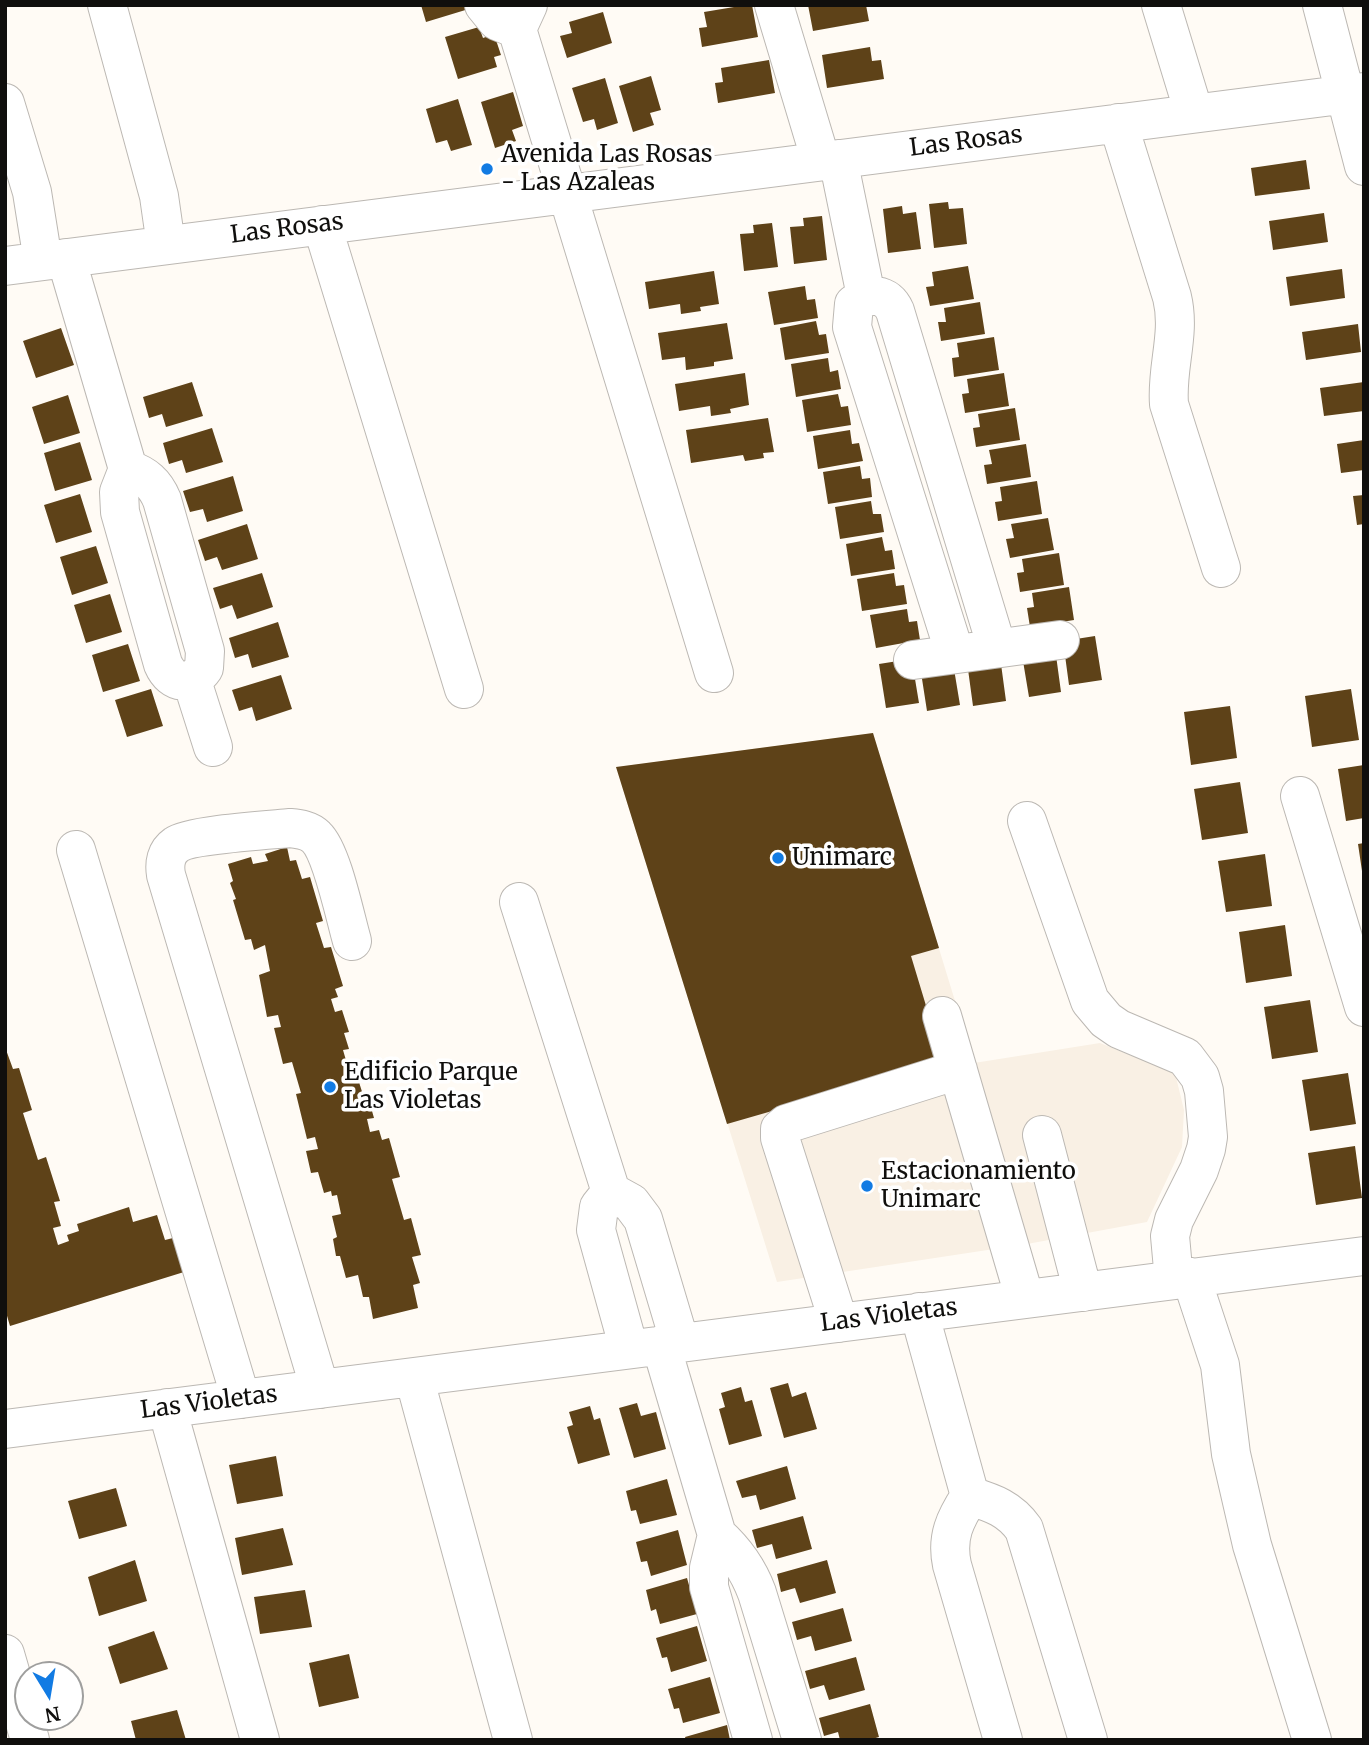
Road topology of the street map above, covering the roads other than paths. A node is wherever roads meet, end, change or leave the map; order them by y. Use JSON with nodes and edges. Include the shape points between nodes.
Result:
{"nodes":[{"id":1,"x":107,"y":5,"type":"edge"},
{"id":2,"x":484,"y":5,"type":"edge"},
{"id":3,"x":774,"y":5,"type":"edge"},
{"id":4,"x":1161,"y":5,"type":"edge"},
{"id":5,"x":1322,"y":5,"type":"edge"},
{"id":6,"x":522,"y":17,"type":"edge"},
{"id":7,"x":1355,"y":93,"type":"edge"},
{"id":8,"x":5,"y":103,"type":"edge"},
{"id":9,"x":1194,"y":113,"type":"junction"},
{"id":10,"x":1118,"y":123,"type":"junction"},
{"id":11,"x":829,"y":160,"type":"junction"},
{"id":12,"x":1364,"y":166,"type":"edge"},
{"id":13,"x":568,"y":194,"type":"junction"},
{"id":14,"x":322,"y":225,"type":"junction"},
{"id":15,"x":166,"y":245,"type":"junction"},
{"id":16,"x":54,"y":259,"type":"junction"},
{"id":17,"x":5,"y":266,"type":"edge"},
{"id":18,"x":866,"y":296,"type":"junction"},
{"id":19,"x":1221,"y":568,"type":"dead end"},
{"id":20,"x":1060,"y":640,"type":"dead end"},
{"id":21,"x":997,"y":648,"type":"junction"},
{"id":22,"x":955,"y":654,"type":"junction"},
{"id":23,"x":913,"y":660,"type":"dead end"},
{"id":24,"x":714,"y":673,"type":"dead end"},
{"id":25,"x":464,"y":689,"type":"dead end"},
{"id":26,"x":213,"y":747,"type":"dead end"},
{"id":27,"x":1300,"y":796,"type":"dead end"},
{"id":28,"x":1027,"y":821,"type":"dead end"},
{"id":29,"x":76,"y":850,"type":"dead end"},
{"id":30,"x":519,"y":902,"type":"dead end"},
{"id":31,"x":352,"y":941,"type":"dead end"},
{"id":32,"x":1364,"y":1007,"type":"edge"},
{"id":33,"x":942,"y":1016,"type":"dead end"},
{"id":34,"x":958,"y":1070,"type":"junction"},
{"id":35,"x":1042,"y":1135,"type":"dead end"},
{"id":36,"x":611,"y":1192,"type":"junction"},
{"id":37,"x":1364,"y":1256,"type":"edge"},
{"id":38,"x":1183,"y":1279,"type":"junction"},
{"id":39,"x":1083,"y":1292,"type":"junction"},
{"id":40,"x":1025,"y":1299,"type":"junction"},
{"id":41,"x":919,"y":1312,"type":"junction"},
{"id":42,"x":839,"y":1323,"type":"junction"},
{"id":43,"x":657,"y":1346,"type":"junction"},
{"id":44,"x":414,"y":1377,"type":"junction"},
{"id":45,"x":320,"y":1389,"type":"junction"},
{"id":46,"x":241,"y":1399,"type":"junction"},
{"id":47,"x":167,"y":1408,"type":"junction"},
{"id":48,"x":5,"y":1429,"type":"edge"},
{"id":49,"x":970,"y":1496,"type":"junction"},
{"id":50,"x":717,"y":1535,"type":"junction"},
{"id":51,"x":5,"y":1654,"type":"edge"},
{"id":52,"x":14,"y":1698,"type":"edge"},
{"id":53,"x":260,"y":1740,"type":"edge"},
{"id":54,"x":513,"y":1740,"type":"edge"},
{"id":55,"x":753,"y":1740,"type":"edge"},
{"id":56,"x":802,"y":1740,"type":"edge"},
{"id":57,"x":1003,"y":1740,"type":"edge"},
{"id":58,"x":1088,"y":1740,"type":"edge"},
{"id":59,"x":1312,"y":1740,"type":"edge"}],
"edges":[{"from":1,"to":15,"type":"street","via":[[159,196]]},
{"from":2,"to":6,"type":"street","via":[[497,21]]},
{"from":3,"to":11,"type":"street"},
{"from":4,"to":9,"type":"street"},
{"from":5,"to":7,"type":"street"},
{"from":6,"to":13,"type":"street"},
{"from":7,"to":9,"type":"street","name":"Las Rosas"},
{"from":7,"to":12,"type":"street"},
{"from":8,"to":16,"type":"street"},
{"from":9,"to":10,"type":"street","name":"Las Rosas"},
{"from":10,"to":11,"type":"street","name":"Las Rosas"},
{"from":10,"to":19,"type":"street","via":[[1172,297],[1176,327],[1169,404]]},
{"from":11,"to":13,"type":"street","name":"Las Rosas"},
{"from":11,"to":18,"type":"street"},
{"from":13,"to":14,"type":"street","name":"Las Rosas"},
{"from":13,"to":24,"type":"street"},
{"from":14,"to":15,"type":"street","name":"Las Rosas"},
{"from":14,"to":25,"type":"street"},
{"from":15,"to":16,"type":"street","name":"Las Rosas"},
{"from":16,"to":17,"type":"street","name":"Las Rosas"},
{"from":16,"to":26,"type":"street","via":[[128,470],[119,492],[120,512],[163,664],[175,679],[192,681]]},
{"from":18,"to":21,"type":"street","via":[[887,300],[895,312]]},
{"from":18,"to":22,"type":"street","via":[[855,304],[852,327]]},
{"from":20,"to":21,"type":"street"},
{"from":21,"to":22,"type":"street"},
{"from":22,"to":23,"type":"street"},
{"from":27,"to":32,"type":"street"},
{"from":28,"to":38,"type":"street","via":[[1090,1000],[1119,1028],[1185,1057],[1200,1077],[1208,1138],[1170,1236]]},
{"from":29,"to":46,"type":"street"},
{"from":30,"to":36,"type":"street"},
{"from":31,"to":45,"type":"street","via":[[327,856],[312,833],[290,828],[191,839],[175,845],[166,859],[166,874]]},
{"from":33,"to":34,"type":"street"},
{"from":34,"to":40,"type":"street"},
{"from":34,"to":42,"type":"street","via":[[780,1129]]},
{"from":35,"to":39,"type":"street"},
{"from":36,"to":43,"type":"street","via":[[631,1203],[643,1219]]},
{"from":36,"to":43,"type":"street","via":[[599,1208],[596,1230]]},
{"from":37,"to":38,"type":"street","name":"Las Violetas"},
{"from":38,"to":39,"type":"street","name":"Las Violetas"},
{"from":38,"to":59,"type":"street","via":[[1220,1364],[1231,1454],[1252,1545]]},
{"from":39,"to":40,"type":"street","name":"Las Violetas"},
{"from":40,"to":41,"type":"street","name":"Las Violetas"},
{"from":41,"to":42,"type":"street","name":"Las Violetas"},
{"from":41,"to":49,"type":"street"},
{"from":42,"to":43,"type":"street","name":"Las Violetas"},
{"from":43,"to":44,"type":"street","name":"Las Violetas"},
{"from":43,"to":50,"type":"street"},
{"from":44,"to":45,"type":"street","name":"Las Violetas"},
{"from":44,"to":54,"type":"street"},
{"from":45,"to":46,"type":"street","name":"Las Violetas"},
{"from":46,"to":47,"type":"street","name":"Las Violetas"},
{"from":47,"to":48,"type":"street","name":"Las Violetas"},
{"from":47,"to":53,"type":"street"},
{"from":49,"to":57,"type":"street","via":[[952,1529],[949,1552]]},
{"from":49,"to":58,"type":"street","via":[[1003,1508],[1024,1529]]},
{"from":50,"to":55,"type":"street","via":[[709,1587]]},
{"from":50,"to":56,"type":"street","via":[[738,1555],[753,1583]]},
{"from":51,"to":52,"type":"street"}]}
